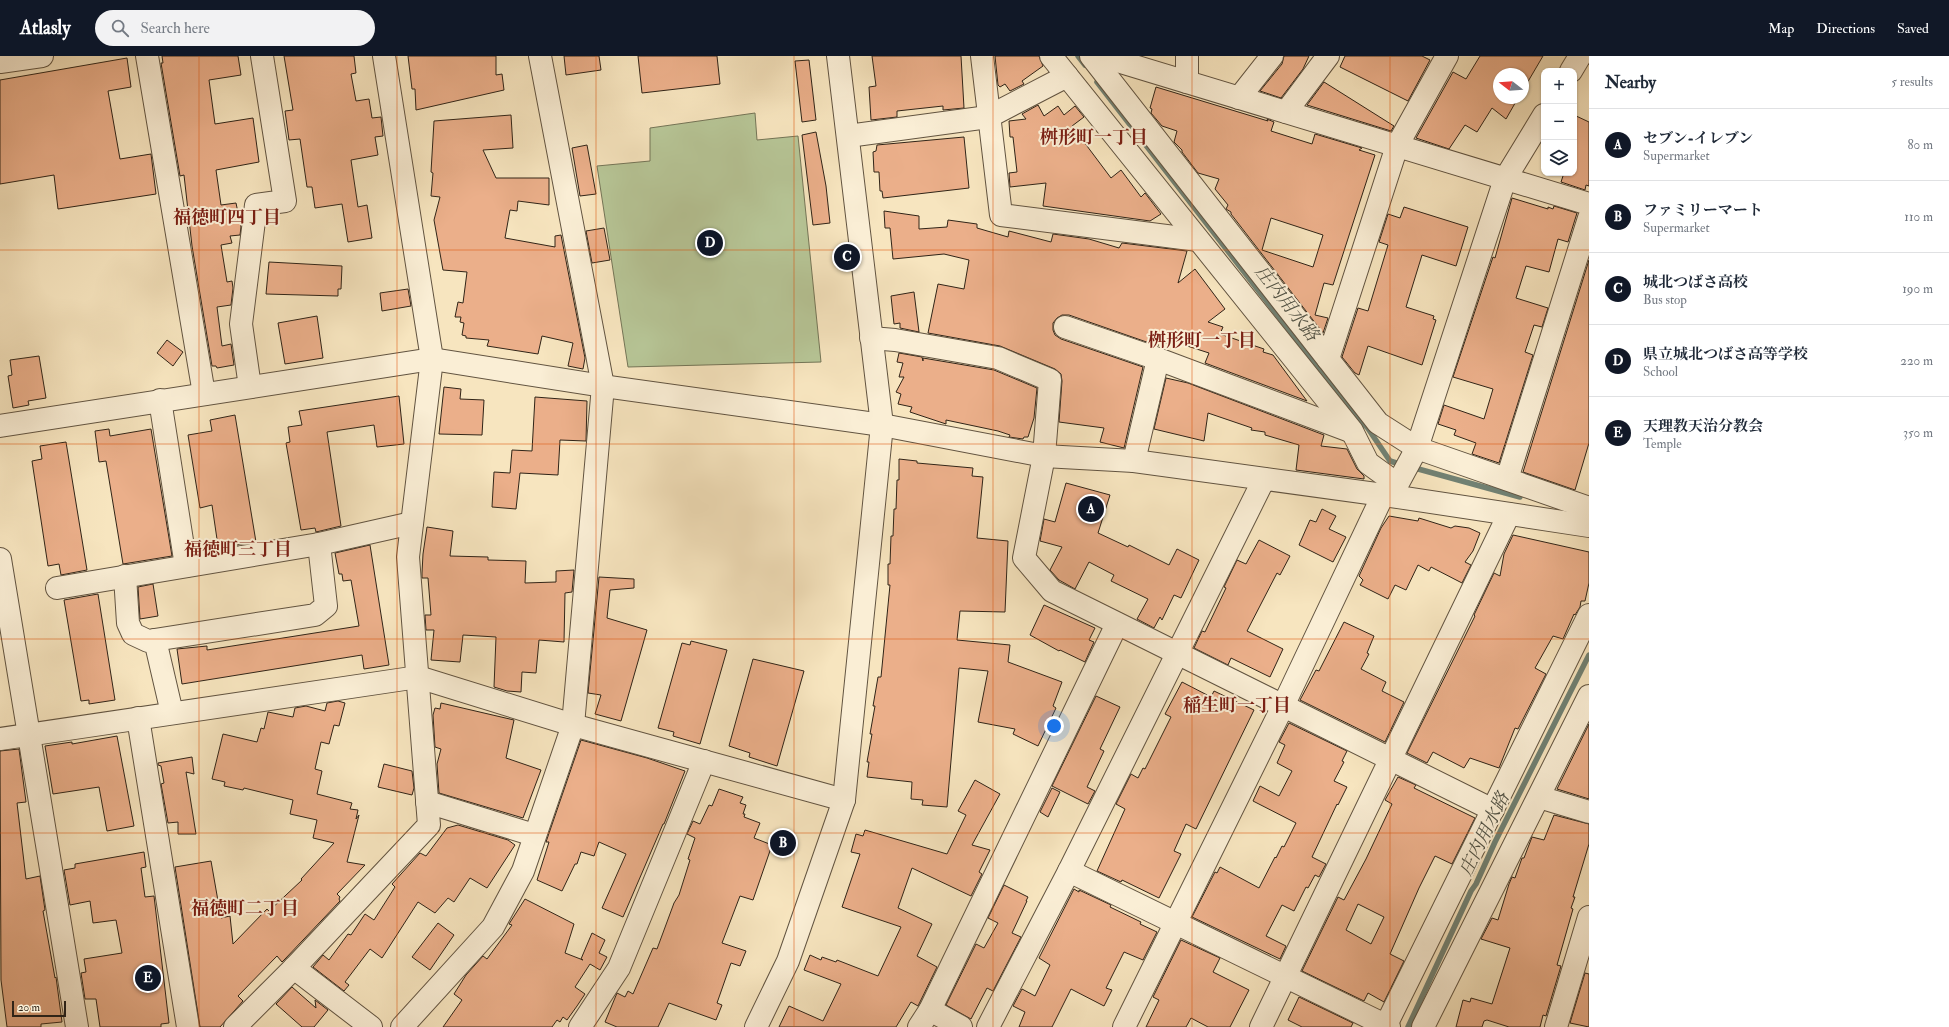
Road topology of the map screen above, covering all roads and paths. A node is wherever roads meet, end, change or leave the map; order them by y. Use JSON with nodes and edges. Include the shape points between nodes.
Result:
{"nodes":[{"id":1,"x":42,"y":56,"type":"edge"},
{"id":2,"x":147,"y":56,"type":"edge"},
{"id":3,"x":262,"y":56,"type":"edge"},
{"id":4,"x":384,"y":56,"type":"edge"},
{"id":5,"x":540,"y":56,"type":"edge"},
{"id":6,"x":838,"y":56,"type":"edge"},
{"id":7,"x":982,"y":56,"type":"edge"},
{"id":8,"x":1051,"y":56,"type":"edge"},
{"id":9,"x":1091,"y":56,"type":"edge"},
{"id":10,"x":1101,"y":56,"type":"edge"},
{"id":11,"x":1187,"y":56,"type":"edge"},
{"id":12,"x":1272,"y":56,"type":"edge"},
{"id":13,"x":1328,"y":56,"type":"edge"},
{"id":14,"x":1580,"y":56,"type":"edge"},
{"id":15,"x":1439,"y":59,"type":"edge"},
{"id":16,"x":0,"y":62,"type":"edge"},
{"id":17,"x":1573,"y":68,"type":"edge"},
{"id":18,"x":1067,"y":76,"type":"junction"},
{"id":19,"x":1188,"y":82,"type":"junction"},
{"id":20,"x":1239,"y":98,"type":"junction"},
{"id":21,"x":1286,"y":112,"type":"junction"},
{"id":22,"x":988,"y":116,"type":"junction"},
{"id":23,"x":1541,"y":120,"type":"edge"},
{"id":24,"x":848,"y":136,"type":"junction"},
{"id":25,"x":1397,"y":146,"type":"junction"},
{"id":26,"x":1505,"y":179,"type":"junction"},
{"id":27,"x":1589,"y":204,"type":"edge"},
{"id":28,"x":1589,"y":218,"type":"edge"},
{"id":29,"x":1198,"y":240,"type":"junction"},
{"id":30,"x":1065,"y":327,"type":"dead end"},
{"id":31,"x":872,"y":338,"type":"junction"},
{"id":32,"x":1158,"y":358,"type":"junction"},
{"id":33,"x":1328,"y":358,"type":"junction"},
{"id":34,"x":432,"y":359,"type":"junction"},
{"id":35,"x":603,"y":386,"type":"junction"},
{"id":36,"x":250,"y":387,"type":"junction"},
{"id":37,"x":204,"y":394,"type":"junction"},
{"id":38,"x":160,"y":400,"type":"junction"},
{"id":39,"x":882,"y":425,"type":"junction"},
{"id":40,"x":0,"y":426,"type":"edge"},
{"id":41,"x":1352,"y":431,"type":"junction"},
{"id":42,"x":1414,"y":453,"type":"junction"},
{"id":43,"x":1044,"y":456,"type":"junction"},
{"id":44,"x":1134,"y":461,"type":"junction"},
{"id":45,"x":1264,"y":479,"type":"junction"},
{"id":46,"x":1507,"y":479,"type":"junction"},
{"id":47,"x":1393,"y":489,"type":"junction"},
{"id":48,"x":1589,"y":508,"type":"edge"},
{"id":49,"x":1509,"y":514,"type":"junction"},
{"id":50,"x":412,"y":523,"type":"junction"},
{"id":51,"x":1589,"y":526,"type":"edge"},
{"id":52,"x":319,"y":544,"type":"junction"},
{"id":53,"x":0,"y":559,"type":"edge"},
{"id":54,"x":186,"y":566,"type":"junction"},
{"id":55,"x":117,"y":577,"type":"junction"},
{"id":56,"x":57,"y":588,"type":"dead end"},
{"id":57,"x":1589,"y":615,"type":"edge"},
{"id":58,"x":1117,"y":624,"type":"junction"},
{"id":59,"x":155,"y":640,"type":"junction"},
{"id":60,"x":1177,"y":654,"type":"junction"},
{"id":61,"x":418,"y":677,"type":"junction"},
{"id":62,"x":1589,"y":696,"type":"edge"},
{"id":63,"x":1283,"y":706,"type":"junction"},
{"id":64,"x":172,"y":713,"type":"junction"},
{"id":65,"x":138,"y":718,"type":"junction"},
{"id":66,"x":573,"y":725,"type":"junction"},
{"id":67,"x":28,"y":734,"type":"junction"},
{"id":68,"x":0,"y":739,"type":"edge"},
{"id":69,"x":1391,"y":760,"type":"junction"},
{"id":70,"x":704,"y":761,"type":"junction"},
{"id":71,"x":1539,"y":797,"type":"junction"},
{"id":72,"x":844,"y":800,"type":"junction"},
{"id":73,"x":427,"y":802,"type":"junction"},
{"id":74,"x":1493,"y":810,"type":"junction"},
{"id":75,"x":1589,"y":812,"type":"edge"},
{"id":76,"x":534,"y":835,"type":"junction"},
{"id":77,"x":1069,"y":871,"type":"junction"},
{"id":78,"x":1589,"y":917,"type":"edge"},
{"id":79,"x":1175,"y":923,"type":"junction"},
{"id":80,"x":294,"y":968,"type":"junction"},
{"id":81,"x":1286,"y":977,"type":"junction"},
{"id":82,"x":925,"y":1019,"type":"edge"},
{"id":83,"x":77,"y":1027,"type":"edge"},
{"id":84,"x":188,"y":1027,"type":"edge"},
{"id":85,"x":235,"y":1027,"type":"edge"},
{"id":86,"x":371,"y":1027,"type":"edge"},
{"id":87,"x":402,"y":1027,"type":"edge"},
{"id":88,"x":580,"y":1027,"type":"edge"},
{"id":89,"x":756,"y":1027,"type":"edge"},
{"id":90,"x":961,"y":1027,"type":"edge"},
{"id":91,"x":988,"y":1027,"type":"edge"},
{"id":92,"x":1124,"y":1027,"type":"edge"},
{"id":93,"x":1261,"y":1027,"type":"edge"},
{"id":94,"x":1387,"y":1027,"type":"edge"},
{"id":95,"x":1423,"y":1027,"type":"edge"},
{"id":96,"x":1556,"y":1027,"type":"edge"}],
"edges":[{"from":1,"to":16,"type":"street"},
{"from":2,"to":37,"type":"street"},
{"from":3,"to":36,"type":"street","via":[[285,201],[256,205],[241,324]]},
{"from":4,"to":34,"type":"street"},
{"from":5,"to":35,"type":"street"},
{"from":6,"to":24,"type":"street"},
{"from":7,"to":22,"type":"street"},
{"from":8,"to":18,"type":"street"},
{"from":9,"to":33,"type":"street"},
{"from":10,"to":19,"type":"street"},
{"from":11,"to":19,"type":"street"},
{"from":12,"to":20,"type":"street"},
{"from":13,"to":21,"type":"street"},
{"from":14,"to":17,"type":"street"},
{"from":15,"to":25,"type":"street"},
{"from":18,"to":22,"type":"street"},
{"from":18,"to":29,"type":"street"},
{"from":19,"to":20,"type":"street"},
{"from":20,"to":21,"type":"street"},
{"from":21,"to":25,"type":"street"},
{"from":22,"to":24,"type":"street"},
{"from":22,"to":29,"type":"street","via":[[1001,215]]},
{"from":23,"to":26,"type":"street"},
{"from":24,"to":31,"type":"street"},
{"from":25,"to":26,"type":"street"},
{"from":25,"to":33,"type":"street"},
{"from":26,"to":27,"type":"street"},
{"from":26,"to":42,"type":"street"},
{"from":28,"to":46,"type":"street"},
{"from":29,"to":41,"type":"street"},
{"from":30,"to":32,"type":"street"},
{"from":31,"to":39,"type":"street"},
{"from":31,"to":43,"type":"street","via":[[998,358],[1050,380]]},
{"from":32,"to":41,"type":"street"},
{"from":32,"to":44,"type":"street"},
{"from":33,"to":42,"type":"street","via":[[1378,424]]},
{"from":34,"to":35,"type":"street"},
{"from":34,"to":36,"type":"street"},
{"from":34,"to":50,"type":"street"},
{"from":35,"to":39,"type":"street"},
{"from":35,"to":66,"type":"street"},
{"from":36,"to":37,"type":"street"},
{"from":37,"to":38,"type":"street"},
{"from":38,"to":40,"type":"street"},
{"from":38,"to":54,"type":"street"},
{"from":39,"to":43,"type":"street"},
{"from":39,"to":72,"type":"street"},
{"from":41,"to":47,"type":"street","via":[[1368,463]]},
{"from":42,"to":46,"type":"street"},
{"from":42,"to":47,"type":"street"},
{"from":43,"to":44,"type":"street"},
{"from":43,"to":58,"type":"street","via":[[1024,558],[1052,591]]},
{"from":44,"to":45,"type":"street"},
{"from":45,"to":47,"type":"street"},
{"from":45,"to":60,"type":"street"},
{"from":46,"to":48,"type":"street"},
{"from":47,"to":49,"type":"street"},
{"from":47,"to":63,"type":"street"},
{"from":49,"to":51,"type":"street"},
{"from":49,"to":69,"type":"street"},
{"from":50,"to":52,"type":"street"},
{"from":50,"to":61,"type":"street","via":[[408,557]]},
{"from":52,"to":54,"type":"street"},
{"from":52,"to":59,"type":"street","via":[[326,606],[315,615]]},
{"from":53,"to":67,"type":"street"},
{"from":54,"to":55,"type":"street"},
{"from":55,"to":56,"type":"street"},
{"from":55,"to":59,"type":"street","via":[[127,600],[128,623],[133,634],[148,641]]},
{"from":57,"to":74,"type":"street"},
{"from":58,"to":60,"type":"street"},
{"from":58,"to":82,"type":"street"},
{"from":59,"to":64,"type":"street"},
{"from":60,"to":63,"type":"street"},
{"from":60,"to":77,"type":"street"},
{"from":61,"to":64,"type":"street"},
{"from":61,"to":66,"type":"street"},
{"from":61,"to":73,"type":"street"},
{"from":62,"to":71,"type":"street"},
{"from":63,"to":69,"type":"street"},
{"from":63,"to":79,"type":"street"},
{"from":64,"to":65,"type":"street"},
{"from":65,"to":67,"type":"street"},
{"from":65,"to":84,"type":"street"},
{"from":66,"to":70,"type":"street"},
{"from":66,"to":76,"type":"street"},
{"from":67,"to":68,"type":"street"},
{"from":67,"to":83,"type":"street"},
{"from":69,"to":74,"type":"street"},
{"from":69,"to":81,"type":"street"},
{"from":70,"to":72,"type":"street"},
{"from":70,"to":88,"type":"street","via":[[619,968]]},
{"from":71,"to":75,"type":"street"},
{"from":71,"to":95,"type":"street"},
{"from":72,"to":89,"type":"street","via":[[788,961]]},
{"from":73,"to":76,"type":"street"},
{"from":73,"to":80,"type":"street","via":[[429,825]]},
{"from":74,"to":94,"type":"street"},
{"from":76,"to":87,"type":"street","via":[[523,871],[494,927]]},
{"from":77,"to":79,"type":"street"},
{"from":77,"to":91,"type":"street"},
{"from":78,"to":96,"type":"street"},
{"from":79,"to":81,"type":"street"},
{"from":79,"to":92,"type":"street"},
{"from":80,"to":85,"type":"street"},
{"from":80,"to":86,"type":"street"},
{"from":81,"to":93,"type":"street"},
{"from":81,"to":94,"type":"street"},
{"from":82,"to":90,"type":"street"}]}
